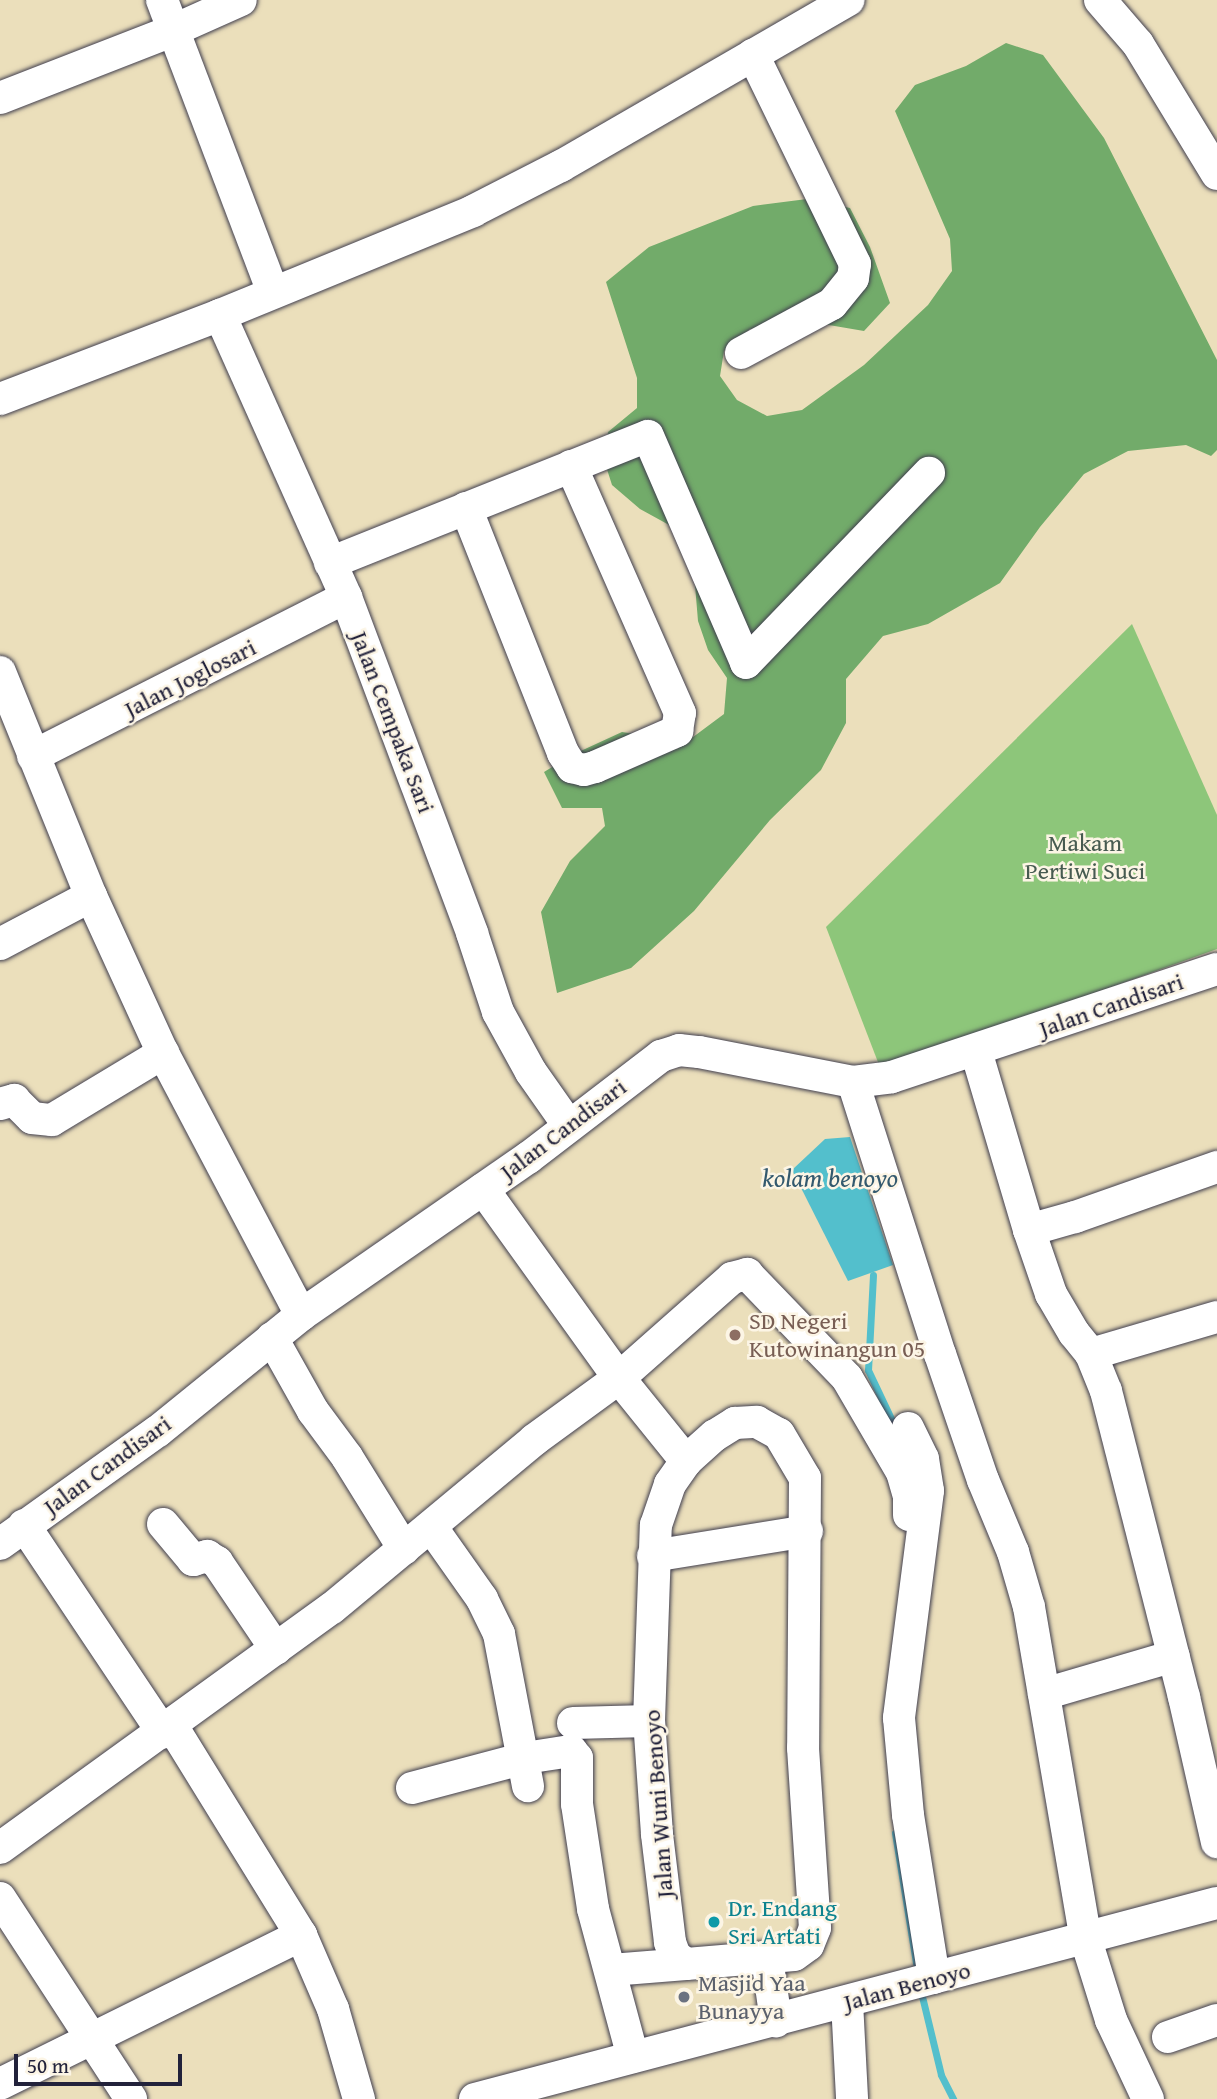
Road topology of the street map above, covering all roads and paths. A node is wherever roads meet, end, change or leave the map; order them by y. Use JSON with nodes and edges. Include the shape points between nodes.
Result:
{"nodes":[{"id":1,"x":162,"y":0,"type":"edge"},
{"id":2,"x":241,"y":0,"type":"edge"},
{"id":3,"x":848,"y":0,"type":"edge"},
{"id":4,"x":1100,"y":0,"type":"edge"},
{"id":5,"x":174,"y":30,"type":"junction"},
{"id":6,"x":753,"y":55,"type":"junction"},
{"id":7,"x":0,"y":98,"type":"edge"},
{"id":8,"x":1212,"y":151,"type":"edge"},
{"id":9,"x":273,"y":292,"type":"junction"},
{"id":10,"x":220,"y":315,"type":"junction"},
{"id":11,"x":741,"y":353,"type":"dead end"},
{"id":12,"x":1,"y":396,"type":"edge"},
{"id":13,"x":571,"y":466,"type":"junction"},
{"id":14,"x":929,"y":473,"type":"dead end"},
{"id":15,"x":466,"y":508,"type":"junction"},
{"id":16,"x":330,"y":563,"type":"junction"},
{"id":17,"x":346,"y":597,"type":"junction"},
{"id":18,"x":0,"y":672,"type":"edge"},
{"id":19,"x":33,"y":756,"type":"junction"},
{"id":20,"x":91,"y":895,"type":"junction"},
{"id":21,"x":0,"y":944,"type":"edge"},
{"id":22,"x":1217,"y":969,"type":"edge"},
{"id":23,"x":976,"y":1051,"type":"junction"},
{"id":24,"x":163,"y":1054,"type":"junction"},
{"id":25,"x":853,"y":1082,"type":"junction"},
{"id":26,"x":0,"y":1104,"type":"edge"},
{"id":27,"x":569,"y":1126,"type":"junction"},
{"id":28,"x":1217,"y":1167,"type":"edge"},
{"id":29,"x":483,"y":1189,"type":"junction"},
{"id":30,"x":1029,"y":1230,"type":"junction"},
{"id":31,"x":301,"y":1315,"type":"junction"},
{"id":32,"x":1217,"y":1317,"type":"edge"},
{"id":33,"x":272,"y":1338,"type":"junction"},
{"id":34,"x":1091,"y":1354,"type":"junction"},
{"id":35,"x":619,"y":1378,"type":"junction"},
{"id":36,"x":908,"y":1428,"type":"dead end"},
{"id":37,"x":686,"y":1461,"type":"junction"},
{"id":38,"x":913,"y":1469,"type":"junction"},
{"id":39,"x":909,"y":1515,"type":"dead end"},
{"id":40,"x":163,"y":1524,"type":"dead end"},
{"id":41,"x":432,"y":1528,"type":"junction"},
{"id":42,"x":807,"y":1531,"type":"junction"},
{"id":43,"x":12,"y":1534,"type":"edge"},
{"id":44,"x":404,"y":1549,"type":"junction"},
{"id":45,"x":653,"y":1556,"type":"junction"},
{"id":46,"x":276,"y":1649,"type":"junction"},
{"id":47,"x":1174,"y":1656,"type":"junction"},
{"id":48,"x":1044,"y":1694,"type":"junction"},
{"id":49,"x":649,"y":1721,"type":"junction"},
{"id":50,"x":573,"y":1723,"type":"dead end"},
{"id":51,"x":168,"y":1730,"type":"junction"},
{"id":52,"x":526,"y":1772,"type":"junction"},
{"id":53,"x":412,"y":1788,"type":"dead end"},
{"id":54,"x":1217,"y":1842,"type":"edge"},
{"id":55,"x":0,"y":1848,"type":"edge"},
{"id":56,"x":0,"y":1898,"type":"edge"},
{"id":57,"x":1217,"y":1903,"type":"edge"},
{"id":58,"x":301,"y":1935,"type":"junction"},
{"id":59,"x":1086,"y":1940,"type":"junction"},
{"id":60,"x":767,"y":1958,"type":"junction"},
{"id":61,"x":686,"y":1964,"type":"junction"},
{"id":62,"x":611,"y":1970,"type":"junction"},
{"id":63,"x":924,"y":1981,"type":"junction"},
{"id":64,"x":847,"y":2002,"type":"junction"},
{"id":65,"x":1217,"y":2020,"type":"edge"},
{"id":66,"x":776,"y":2021,"type":"junction"},
{"id":67,"x":1168,"y":2037,"type":"dead end"},
{"id":68,"x":92,"y":2041,"type":"junction"},
{"id":69,"x":633,"y":2057,"type":"junction"},
{"id":70,"x":595,"y":2068,"type":"junction"},
{"id":71,"x":0,"y":2084,"type":"edge"},
{"id":72,"x":131,"y":2099,"type":"edge"},
{"id":73,"x":359,"y":2099,"type":"edge"},
{"id":74,"x":475,"y":2099,"type":"edge"},
{"id":75,"x":580,"y":2099,"type":"edge"},
{"id":76,"x":852,"y":2099,"type":"edge"},
{"id":77,"x":1148,"y":2099,"type":"edge"}],
"edges":[{"from":1,"to":5,"type":"street"},
{"from":2,"to":5,"type":"street"},
{"from":3,"to":6,"type":"street"},
{"from":4,"to":8,"type":"street","via":[[1138,44]]},
{"from":5,"to":7,"type":"street"},
{"from":5,"to":9,"type":"street"},
{"from":6,"to":9,"type":"street","via":[[474,211]]},
{"from":6,"to":11,"type":"street","via":[[855,264],[849,284],[832,304]]},
{"from":9,"to":10,"type":"street"},
{"from":10,"to":12,"type":"street"},
{"from":10,"to":16,"type":"street","name":"Jalan Cempaka Sari"},
{"from":13,"to":14,"type":"street","via":[[648,436],[747,663]]},
{"from":13,"to":15,"type":"street"},
{"from":13,"to":15,"type":"street","via":[[680,713],[677,731],[595,767],[572,767],[563,753]]},
{"from":15,"to":16,"type":"street"},
{"from":16,"to":17,"type":"street","name":"Jalan Cempaka Sari"},
{"from":17,"to":19,"type":"street","name":"Jalan Joglosari"},
{"from":17,"to":27,"type":"street","name":"Jalan Cempaka Sari","via":[[498,1012],[531,1072]]},
{"from":18,"to":19,"type":"street"},
{"from":19,"to":20,"type":"street"},
{"from":20,"to":21,"type":"street"},
{"from":20,"to":24,"type":"street"},
{"from":22,"to":23,"type":"street","name":"Jalan Candisari"},
{"from":23,"to":25,"type":"street","name":"Jalan Candisari","via":[[892,1077]]},
{"from":23,"to":30,"type":"street"},
{"from":24,"to":26,"type":"street","via":[[52,1120],[32,1118],[14,1100]]},
{"from":24,"to":31,"type":"street"},
{"from":25,"to":27,"type":"street","name":"Jalan Candisari","via":[[679,1050],[661,1056]]},
{"from":25,"to":48,"type":"street","via":[[940,1354],[1013,1552],[1029,1607]]},
{"from":27,"to":29,"type":"street","name":"Jalan Candisari"},
{"from":28,"to":30,"type":"street"},
{"from":29,"to":31,"type":"street","name":"Jalan Candisari"},
{"from":29,"to":35,"type":"street"},
{"from":30,"to":34,"type":"street","via":[[1051,1294]]},
{"from":31,"to":33,"type":"street","name":"Jalan Candisari"},
{"from":32,"to":34,"type":"street"},
{"from":33,"to":43,"type":"street","name":"Jalan Candisari","via":[[158,1431]]},
{"from":33,"to":44,"type":"street","via":[[313,1411]]},
{"from":34,"to":47,"type":"street","via":[[1107,1391]]},
{"from":35,"to":37,"type":"street"},
{"from":35,"to":38,"type":"street","via":[[732,1279],[745,1273],[840,1368]]},
{"from":35,"to":41,"type":"street","via":[[534,1440]]},
{"from":36,"to":38,"type":"street"},
{"from":37,"to":42,"type":"street","name":"Jalan Wuni Benoyo","via":[[735,1423],[757,1422],[779,1434],[805,1478]]},
{"from":37,"to":45,"type":"street","name":"Jalan Wuni Benoyo","via":[[670,1484]]},
{"from":38,"to":39,"type":"street"},
{"from":38,"to":63,"type":"street","via":[[928,1491],[899,1718]]},
{"from":40,"to":46,"type":"street","via":[[192,1560],[207,1556],[217,1562]]},
{"from":41,"to":44,"type":"street"},
{"from":41,"to":52,"type":"street","via":[[482,1599],[499,1634]]},
{"from":42,"to":45,"type":"street"},
{"from":42,"to":60,"type":"street","name":"Jalan Wuni Benoyo","via":[[803,1748],[815,1928],[802,1951]]},
{"from":43,"to":51,"type":"street"},
{"from":44,"to":46,"type":"street"},
{"from":45,"to":49,"type":"street","name":"Jalan Wuni Benoyo"},
{"from":46,"to":51,"type":"street"},
{"from":47,"to":48,"type":"street"},
{"from":47,"to":54,"type":"street"},
{"from":48,"to":59,"type":"street"},
{"from":49,"to":50,"type":"street"},
{"from":49,"to":61,"type":"street","name":"Jalan Wuni Benoyo","via":[[670,1942],[675,1955]]},
{"from":51,"to":55,"type":"street"},
{"from":51,"to":58,"type":"street"},
{"from":52,"to":53,"type":"street"},
{"from":52,"to":62,"type":"street","via":[[571,1751],[577,1758],[583,1851],[593,1909]]},
{"from":56,"to":68,"type":"street"},
{"from":57,"to":59,"type":"street","name":"Jalan Benoyo"},
{"from":58,"to":68,"type":"street"},
{"from":58,"to":73,"type":"street","via":[[333,2009]]},
{"from":59,"to":63,"type":"street","name":"Jalan Benoyo"},
{"from":59,"to":77,"type":"street","via":[[1111,2020]]},
{"from":60,"to":61,"type":"street"},
{"from":60,"to":66,"type":"street"},
{"from":61,"to":62,"type":"street"},
{"from":62,"to":69,"type":"street"},
{"from":63,"to":64,"type":"street","name":"Jalan Benoyo"},
{"from":64,"to":66,"type":"street","name":"Jalan Benoyo"},
{"from":64,"to":76,"type":"street"},
{"from":65,"to":67,"type":"street"},
{"from":66,"to":69,"type":"street","name":"Jalan Benoyo"},
{"from":68,"to":71,"type":"street"},
{"from":68,"to":72,"type":"street"},
{"from":69,"to":70,"type":"street","name":"Jalan Benoyo"},
{"from":70,"to":74,"type":"street","name":"Jalan Benoyo"},
{"from":70,"to":75,"type":"street"}]}
